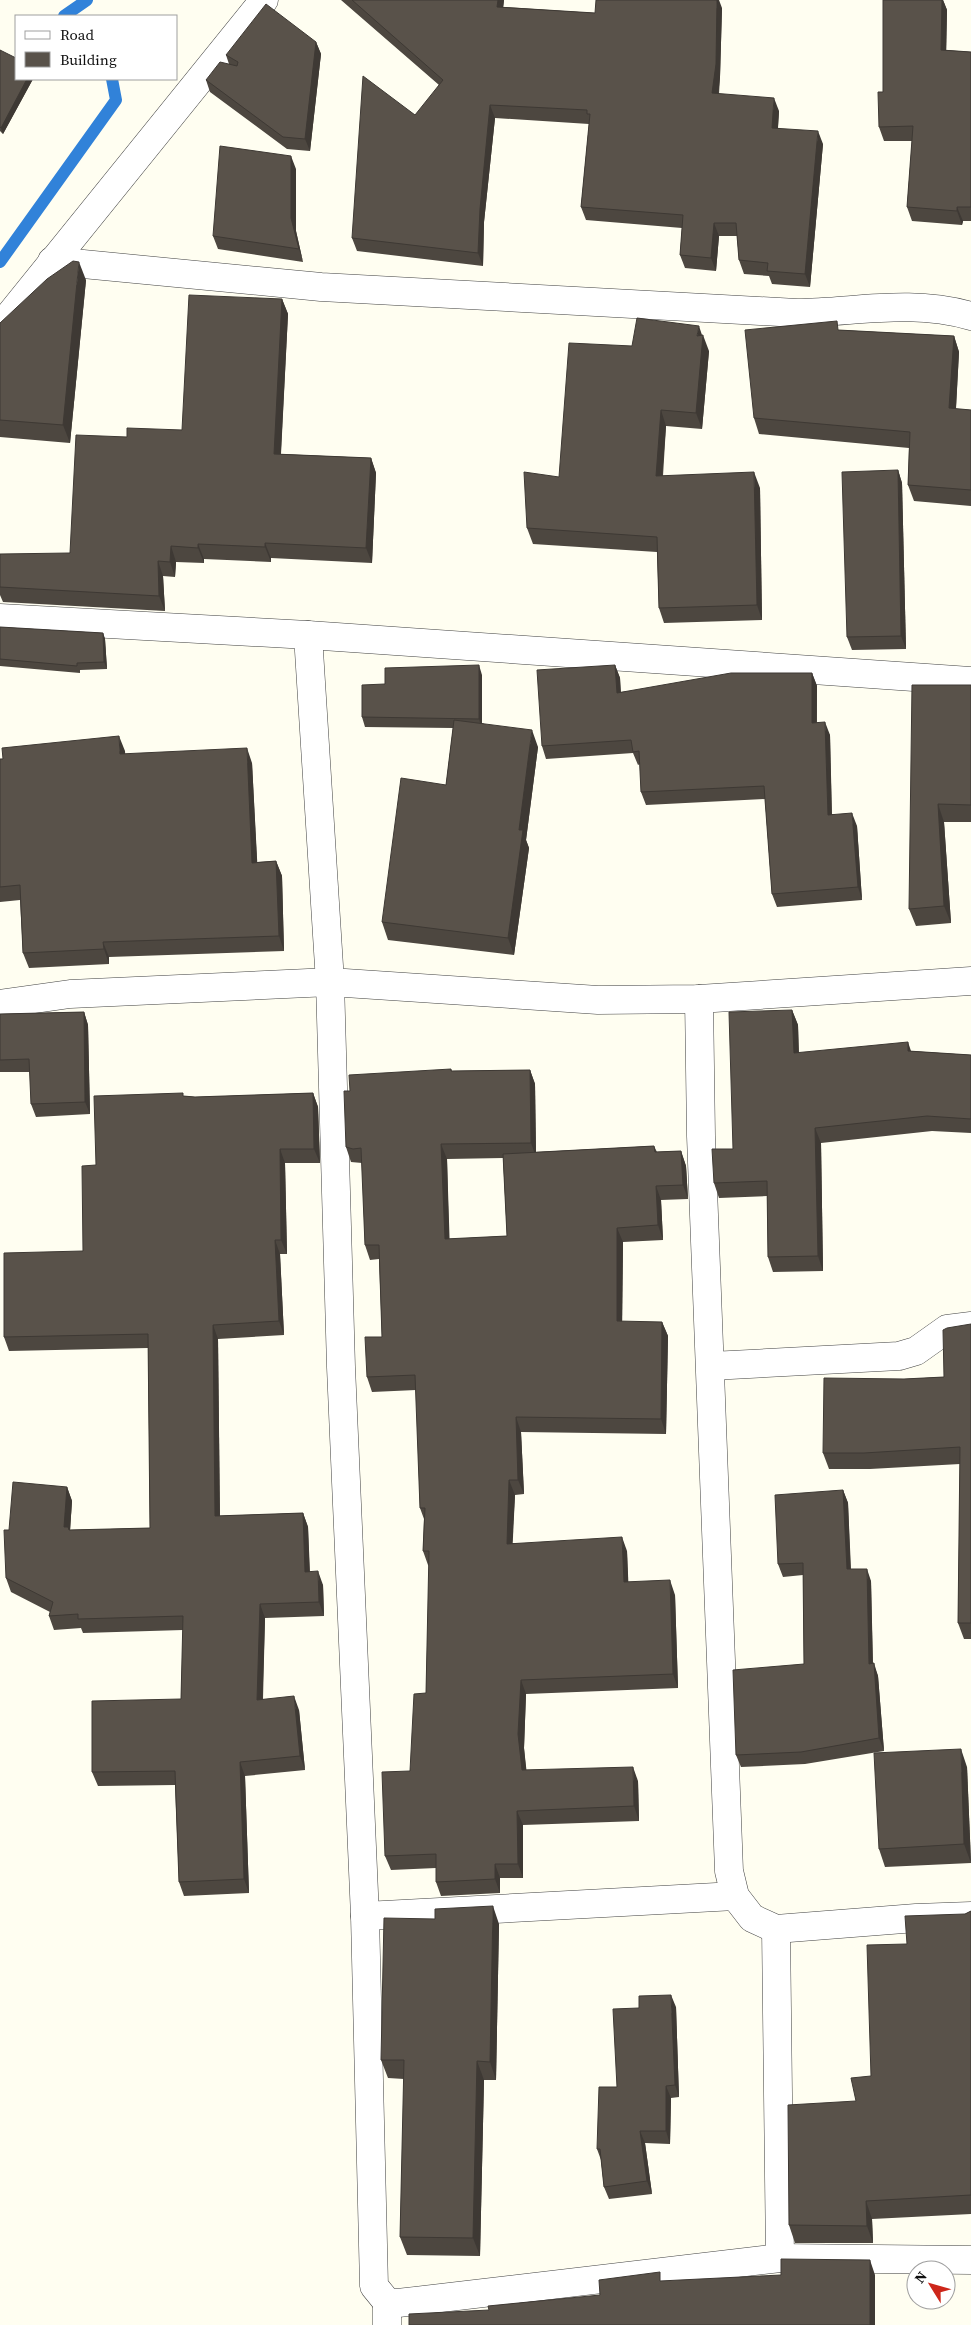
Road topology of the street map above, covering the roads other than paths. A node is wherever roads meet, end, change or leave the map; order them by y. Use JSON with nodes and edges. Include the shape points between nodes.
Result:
{"nodes":[{"id":1,"x":264,"y":0,"type":"edge"},
{"id":2,"x":52,"y":261,"type":"junction"},
{"id":3,"x":971,"y":316,"type":"edge"},
{"id":4,"x":0,"y":327,"type":"edge"},
{"id":5,"x":0,"y":618,"type":"edge"},
{"id":6,"x":308,"y":635,"type":"junction"},
{"id":7,"x":971,"y":681,"type":"edge"},
{"id":8,"x":971,"y":981,"type":"edge"},
{"id":9,"x":330,"y":982,"type":"junction"},
{"id":10,"x":699,"y":999,"type":"junction"},
{"id":11,"x":0,"y":1004,"type":"edge"},
{"id":12,"x":971,"y":1326,"type":"edge"},
{"id":13,"x":711,"y":1366,"type":"junction"},
{"id":14,"x":735,"y":1896,"type":"junction"},
{"id":15,"x":365,"y":1916,"type":"junction"},
{"id":16,"x":971,"y":1916,"type":"edge"},
{"id":17,"x":776,"y":1929,"type":"junction"},
{"id":18,"x":780,"y":2258,"type":"junction"},
{"id":19,"x":971,"y":2260,"type":"edge"},
{"id":20,"x":387,"y":2314,"type":"edge"}],
"edges":[{"from":1,"to":2,"type":"street"},
{"from":2,"to":3,"type":"street","via":[[331,288],[797,313],[923,306]]},
{"from":2,"to":4,"type":"street"},
{"from":5,"to":6,"type":"street"},
{"from":6,"to":7,"type":"street"},
{"from":6,"to":9,"type":"street"},
{"from":8,"to":10,"type":"street"},
{"from":9,"to":10,"type":"street","via":[[598,1000]]},
{"from":9,"to":11,"type":"street","via":[[70,994]]},
{"from":9,"to":15,"type":"street","via":[[341,1378]]},
{"from":10,"to":13,"type":"street"},
{"from":12,"to":13,"type":"street","via":[[947,1329],[916,1351],[898,1356]]},
{"from":13,"to":14,"type":"street","via":[[729,1871]]},
{"from":14,"to":15,"type":"street"},
{"from":14,"to":17,"type":"street","via":[[752,1918]]},
{"from":15,"to":20,"type":"street","via":[[374,2286]]},
{"from":16,"to":17,"type":"street"},
{"from":17,"to":18,"type":"street"},
{"from":18,"to":19,"type":"street"},
{"from":18,"to":20,"type":"street"}]}
